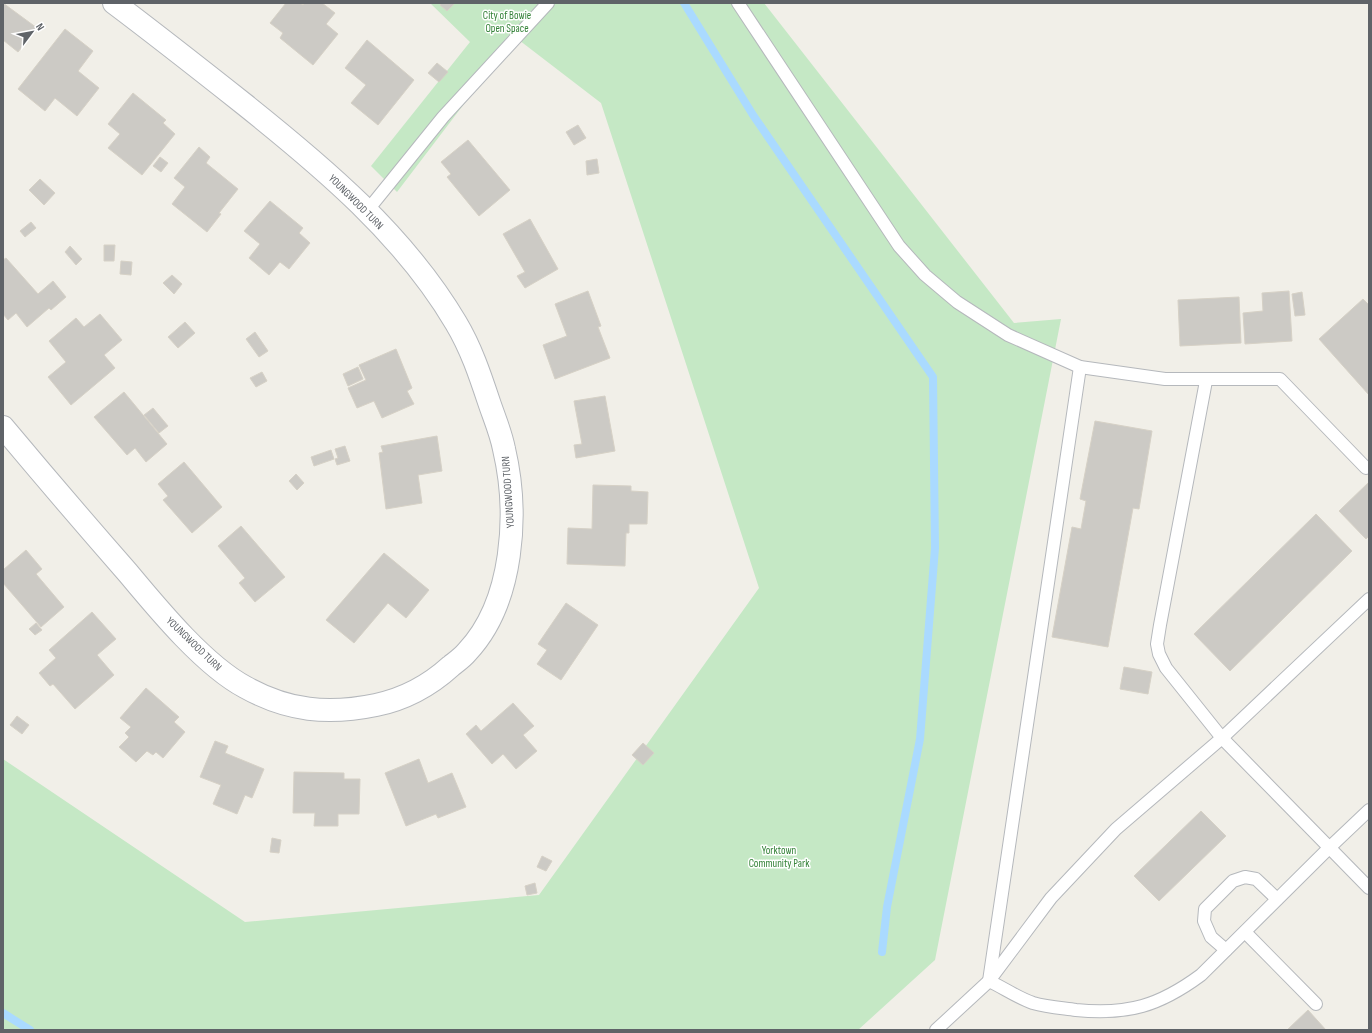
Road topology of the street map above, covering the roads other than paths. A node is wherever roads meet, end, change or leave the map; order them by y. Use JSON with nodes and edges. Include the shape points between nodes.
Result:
{"nodes":[{"id":1,"x":114,"y":3,"type":"edge"},
{"id":2,"x":548,"y":3,"type":"edge"},
{"id":3,"x":738,"y":3,"type":"edge"},
{"id":4,"x":367,"y":211,"type":"junction"},
{"id":5,"x":1080,"y":367,"type":"junction"},
{"id":6,"x":1206,"y":381,"type":"junction"},
{"id":7,"x":3,"y":427,"type":"edge"},
{"id":8,"x":1366,"y":468,"type":"dead end"},
{"id":9,"x":1369,"y":599,"type":"edge"},
{"id":10,"x":1222,"y":738,"type":"junction"},
{"id":11,"x":1369,"y":810,"type":"edge"},
{"id":12,"x":1329,"y":848,"type":"junction"},
{"id":13,"x":1369,"y":888,"type":"edge"},
{"id":14,"x":1277,"y":899,"type":"junction"},
{"id":15,"x":1245,"y":932,"type":"junction"},
{"id":16,"x":1226,"y":950,"type":"junction"},
{"id":17,"x":989,"y":981,"type":"junction"},
{"id":18,"x":1316,"y":1004,"type":"dead end"},
{"id":19,"x":936,"y":1030,"type":"edge"}],
"edges":[{"from":1,"to":4,"type":"street","name":"YOUNGWOOD TURN","via":[[306,153]]},
{"from":2,"to":4,"type":"lane","via":[[443,117]]},
{"from":3,"to":5,"type":"lane","via":[[899,246],[925,275],[957,302],[1008,335]]},
{"from":4,"to":7,"type":"street","name":"YOUNGWOOD TURN","via":[[408,255],[433,288],[456,322],[470,349],[504,449],[510,487],[510,556],[501,593],[486,627],[468,652],[418,691],[391,702],[322,712],[277,701],[244,687],[216,667],[153,602]]},
{"from":5,"to":6,"type":"lane","via":[[1165,379]]},
{"from":5,"to":17,"type":"lane"},
{"from":6,"to":8,"type":"lane","via":[[1280,379]]},
{"from":6,"to":10,"type":"lane","via":[[1157,644],[1166,668]]},
{"from":9,"to":10,"type":"lane"},
{"from":10,"to":12,"type":"lane"},
{"from":10,"to":17,"type":"lane","via":[[1116,829],[1051,898]]},
{"from":11,"to":12,"type":"lane"},
{"from":12,"to":13,"type":"lane"},
{"from":12,"to":14,"type":"lane"},
{"from":14,"to":15,"type":"lane"},
{"from":14,"to":16,"type":"lane","via":[[1256,879],[1245,877],[1233,881],[1205,910],[1204,921],[1211,937]]},
{"from":15,"to":16,"type":"lane"},
{"from":15,"to":18,"type":"lane"},
{"from":16,"to":17,"type":"lane","via":[[1201,975],[1180,991],[1155,1003],[1102,1013],[1033,1002]]},
{"from":17,"to":19,"type":"lane"}]}
